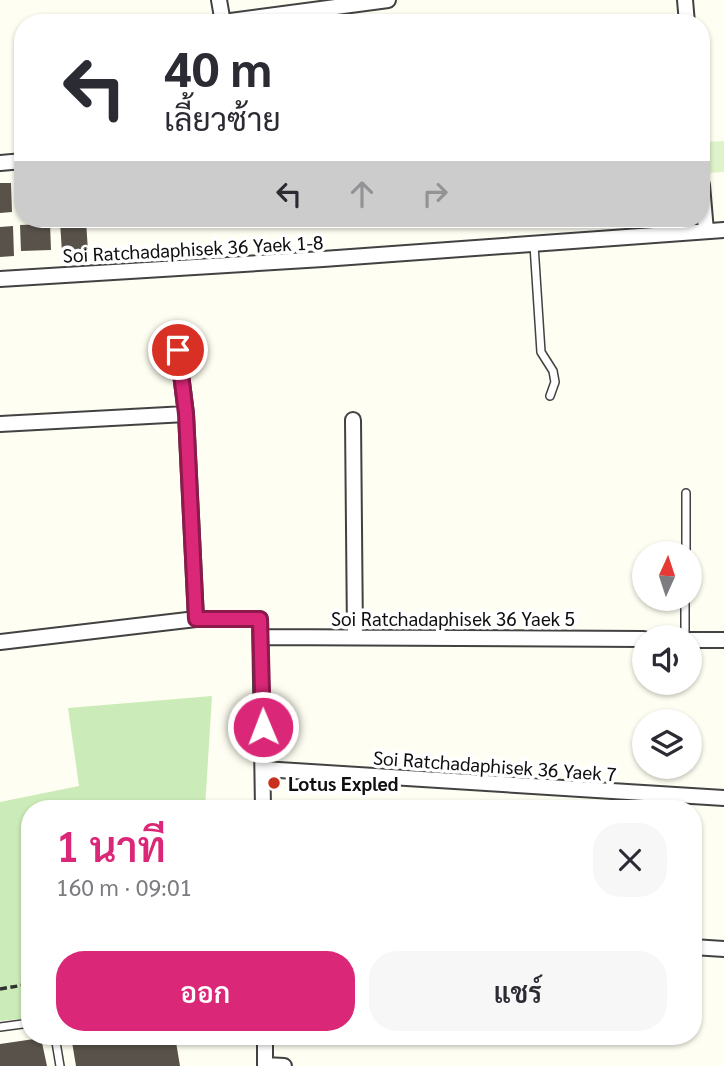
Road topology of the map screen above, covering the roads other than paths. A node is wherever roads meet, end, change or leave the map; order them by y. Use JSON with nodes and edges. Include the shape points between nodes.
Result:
{"nodes":[{"id":1,"x":388,"y":0,"type":"edge"},
{"id":2,"x":283,"y":14,"type":"edge"},
{"id":3,"x":706,"y":228,"type":"edge"},
{"id":4,"x":724,"y":230,"type":"edge"},
{"id":5,"x":706,"y":231,"type":"junction"},
{"id":6,"x":534,"y":245,"type":"junction"},
{"id":7,"x":0,"y":279,"type":"edge"},
{"id":8,"x":178,"y":350,"type":"dead end"},
{"id":9,"x":550,"y":396,"type":"dead end"},
{"id":10,"x":186,"y":414,"type":"junction"},
{"id":11,"x":353,"y":420,"type":"dead end"},
{"id":12,"x":0,"y":424,"type":"edge"},
{"id":13,"x":686,"y":493,"type":"dead end"},
{"id":14,"x":686,"y":541,"type":"edge"},
{"id":15,"x":196,"y":619,"type":"junction"},
{"id":16,"x":355,"y":636,"type":"junction"},
{"id":17,"x":262,"y":637,"type":"junction"},
{"id":18,"x":632,"y":639,"type":"edge"},
{"id":19,"x":702,"y":639,"type":"edge"},
{"id":20,"x":724,"y":640,"type":"edge"},
{"id":21,"x":0,"y":642,"type":"edge"},
{"id":22,"x":264,"y":769,"type":"junction"},
{"id":23,"x":724,"y":798,"type":"edge"},
{"id":24,"x":264,"y":800,"type":"edge"},
{"id":25,"x":702,"y":948,"type":"edge"},
{"id":26,"x":724,"y":949,"type":"edge"},
{"id":27,"x":21,"y":1024,"type":"edge"},
{"id":28,"x":0,"y":1027,"type":"edge"},
{"id":29,"x":56,"y":1045,"type":"edge"},
{"id":30,"x":265,"y":1045,"type":"edge"},
{"id":31,"x":265,"y":1065,"type":"edge"},
{"id":32,"x":60,"y":1066,"type":"edge"},
{"id":33,"x":284,"y":1066,"type":"edge"}],
"edges":[{"from":1,"to":2,"type":"street"},
{"from":3,"to":5,"type":"street"},
{"from":4,"to":5,"type":"street","name":"Soi Ratchadaphisek 36 Yaek 1-8"},
{"from":5,"to":6,"type":"street","name":"Soi Ratchadaphisek 36 Yaek 1-8"},
{"from":6,"to":7,"type":"street","name":"Soi Ratchadaphisek 36 Yaek 1-8"},
{"from":6,"to":9,"type":"lane","via":[[541,352],[555,382]]},
{"from":8,"to":10,"type":"street"},
{"from":10,"to":12,"type":"street"},
{"from":10,"to":15,"type":"street"},
{"from":11,"to":16,"type":"street"},
{"from":13,"to":14,"type":"lane"},
{"from":15,"to":17,"type":"street","via":[[260,619]]},
{"from":15,"to":21,"type":"street"},
{"from":16,"to":17,"type":"street","name":"Soi Ratchadaphisek 36 Yaek 5"},
{"from":16,"to":18,"type":"street","name":"Soi Ratchadaphisek 36 Yaek 5"},
{"from":17,"to":22,"type":"street"},
{"from":19,"to":20,"type":"street"},
{"from":22,"to":23,"type":"street","name":"Soi Ratchadaphisek 36 Yaek 7"},
{"from":22,"to":24,"type":"street"},
{"from":25,"to":26,"type":"street"},
{"from":27,"to":28,"type":"lane"},
{"from":29,"to":32,"type":"lane"},
{"from":30,"to":31,"type":"street"},
{"from":31,"to":33,"type":"street"}]}
